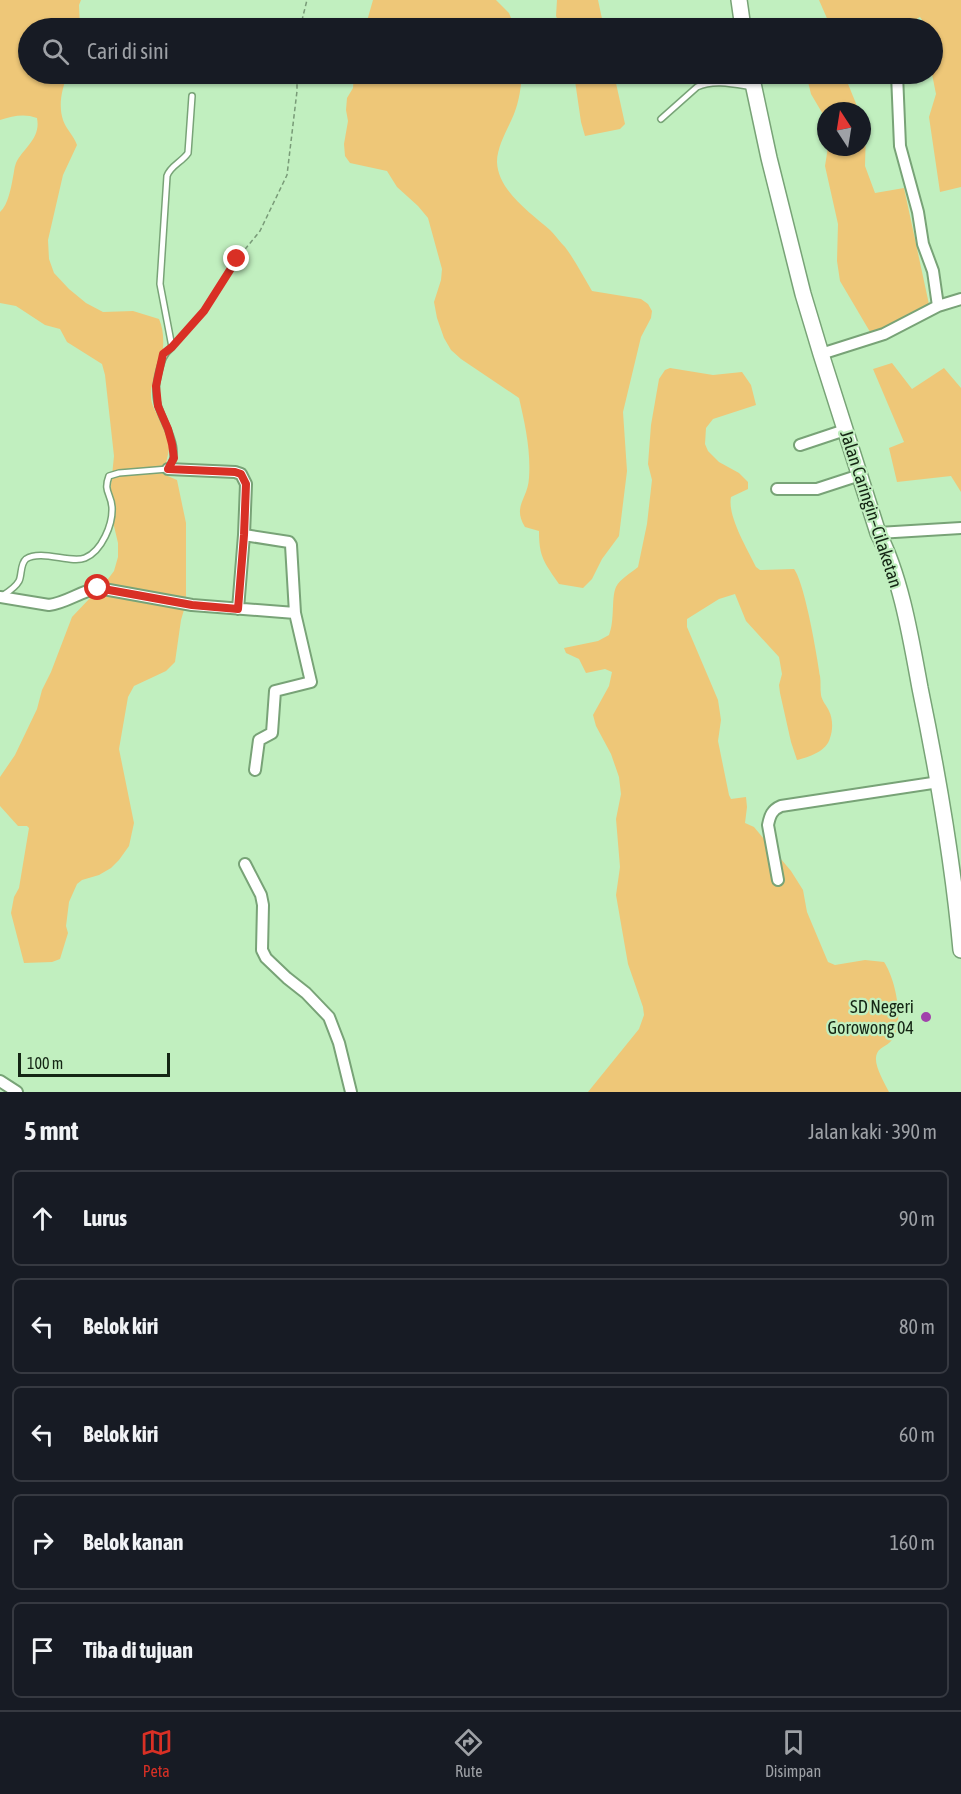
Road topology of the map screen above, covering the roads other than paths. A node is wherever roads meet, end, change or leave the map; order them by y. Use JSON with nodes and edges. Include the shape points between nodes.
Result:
{"nodes":[{"id":1,"x":739,"y":0,"type":"edge"},
{"id":2,"x":742,"y":18,"type":"edge"},
{"id":3,"x":702,"y":84,"type":"edge"},
{"id":4,"x":753,"y":84,"type":"edge"},
{"id":5,"x":897,"y":84,"type":"edge"},
{"id":6,"x":192,"y":96,"type":"dead end"},
{"id":7,"x":661,"y":119,"type":"dead end"},
{"id":8,"x":961,"y":299,"type":"edge"},
{"id":9,"x":938,"y":306,"type":"junction"},
{"id":10,"x":820,"y":354,"type":"junction"},
{"id":11,"x":845,"y":430,"type":"junction"},
{"id":12,"x":800,"y":445,"type":"dead end"},
{"id":13,"x":168,"y":469,"type":"junction"},
{"id":14,"x":860,"y":475,"type":"junction"},
{"id":15,"x":777,"y":489,"type":"dead end"},
{"id":16,"x":961,"y":528,"type":"edge"},
{"id":17,"x":878,"y":534,"type":"junction"},
{"id":18,"x":244,"y":535,"type":"junction"},
{"id":19,"x":0,"y":597,"type":"edge"},
{"id":20,"x":238,"y":609,"type":"junction"},
{"id":21,"x":295,"y":613,"type":"junction"},
{"id":22,"x":255,"y":770,"type":"dead end"},
{"id":23,"x":939,"y":782,"type":"junction"},
{"id":24,"x":954,"y":840,"type":"edge"},
{"id":25,"x":245,"y":864,"type":"dead end"},
{"id":26,"x":778,"y":880,"type":"dead end"},
{"id":27,"x":961,"y":950,"type":"edge"},
{"id":28,"x":0,"y":1081,"type":"edge"},
{"id":29,"x":17,"y":1092,"type":"edge"},
{"id":30,"x":351,"y":1092,"type":"edge"}],
"edges":[{"from":1,"to":2,"type":"street"},
{"from":3,"to":7,"type":"lane"},
{"from":4,"to":10,"type":"street","name":"Jalan Caringin–Cilaketan"},
{"from":5,"to":9,"type":"street","via":[[900,146],[933,271]]},
{"from":6,"to":13,"type":"lane","via":[[188,153],[167,176],[160,284],[172,347],[163,354],[156,386],[158,406],[172,444],[174,458]]},
{"from":8,"to":9,"type":"street"},
{"from":9,"to":10,"type":"street","via":[[885,334]]},
{"from":10,"to":11,"type":"street","name":"Jalan Caringin–Cilaketan"},
{"from":11,"to":12,"type":"street"},
{"from":11,"to":14,"type":"street","name":"Jalan Caringin–Cilaketan"},
{"from":13,"to":18,"type":"street","via":[[241,474],[246,484]]},
{"from":13,"to":19,"type":"lane","via":[[109,476],[106,485],[112,515],[94,552],[84,559],[26,559],[19,580]]},
{"from":14,"to":15,"type":"street","via":[[817,489]]},
{"from":14,"to":17,"type":"street","name":"Jalan Caringin–Cilaketan"},
{"from":16,"to":17,"type":"street"},
{"from":17,"to":23,"type":"street","name":"Jalan Caringin–Cilaketan","via":[[889,555],[910,638]]},
{"from":18,"to":20,"type":"street"},
{"from":18,"to":21,"type":"street","via":[[291,545]]},
{"from":19,"to":20,"type":"street","via":[[49,605],[98,588]]},
{"from":20,"to":21,"type":"street"},
{"from":21,"to":22,"type":"street","via":[[311,682],[275,691],[272,733],[259,740]]},
{"from":23,"to":24,"type":"street","name":"Jalan Caringin–Cilaketan"},
{"from":23,"to":26,"type":"street","via":[[774,810],[768,825]]},
{"from":24,"to":27,"type":"street","name":"Jalan Caringin–Cilaketan"},
{"from":25,"to":30,"type":"street","via":[[263,905],[262,950],[328,1017]]},
{"from":28,"to":29,"type":"street"}]}
